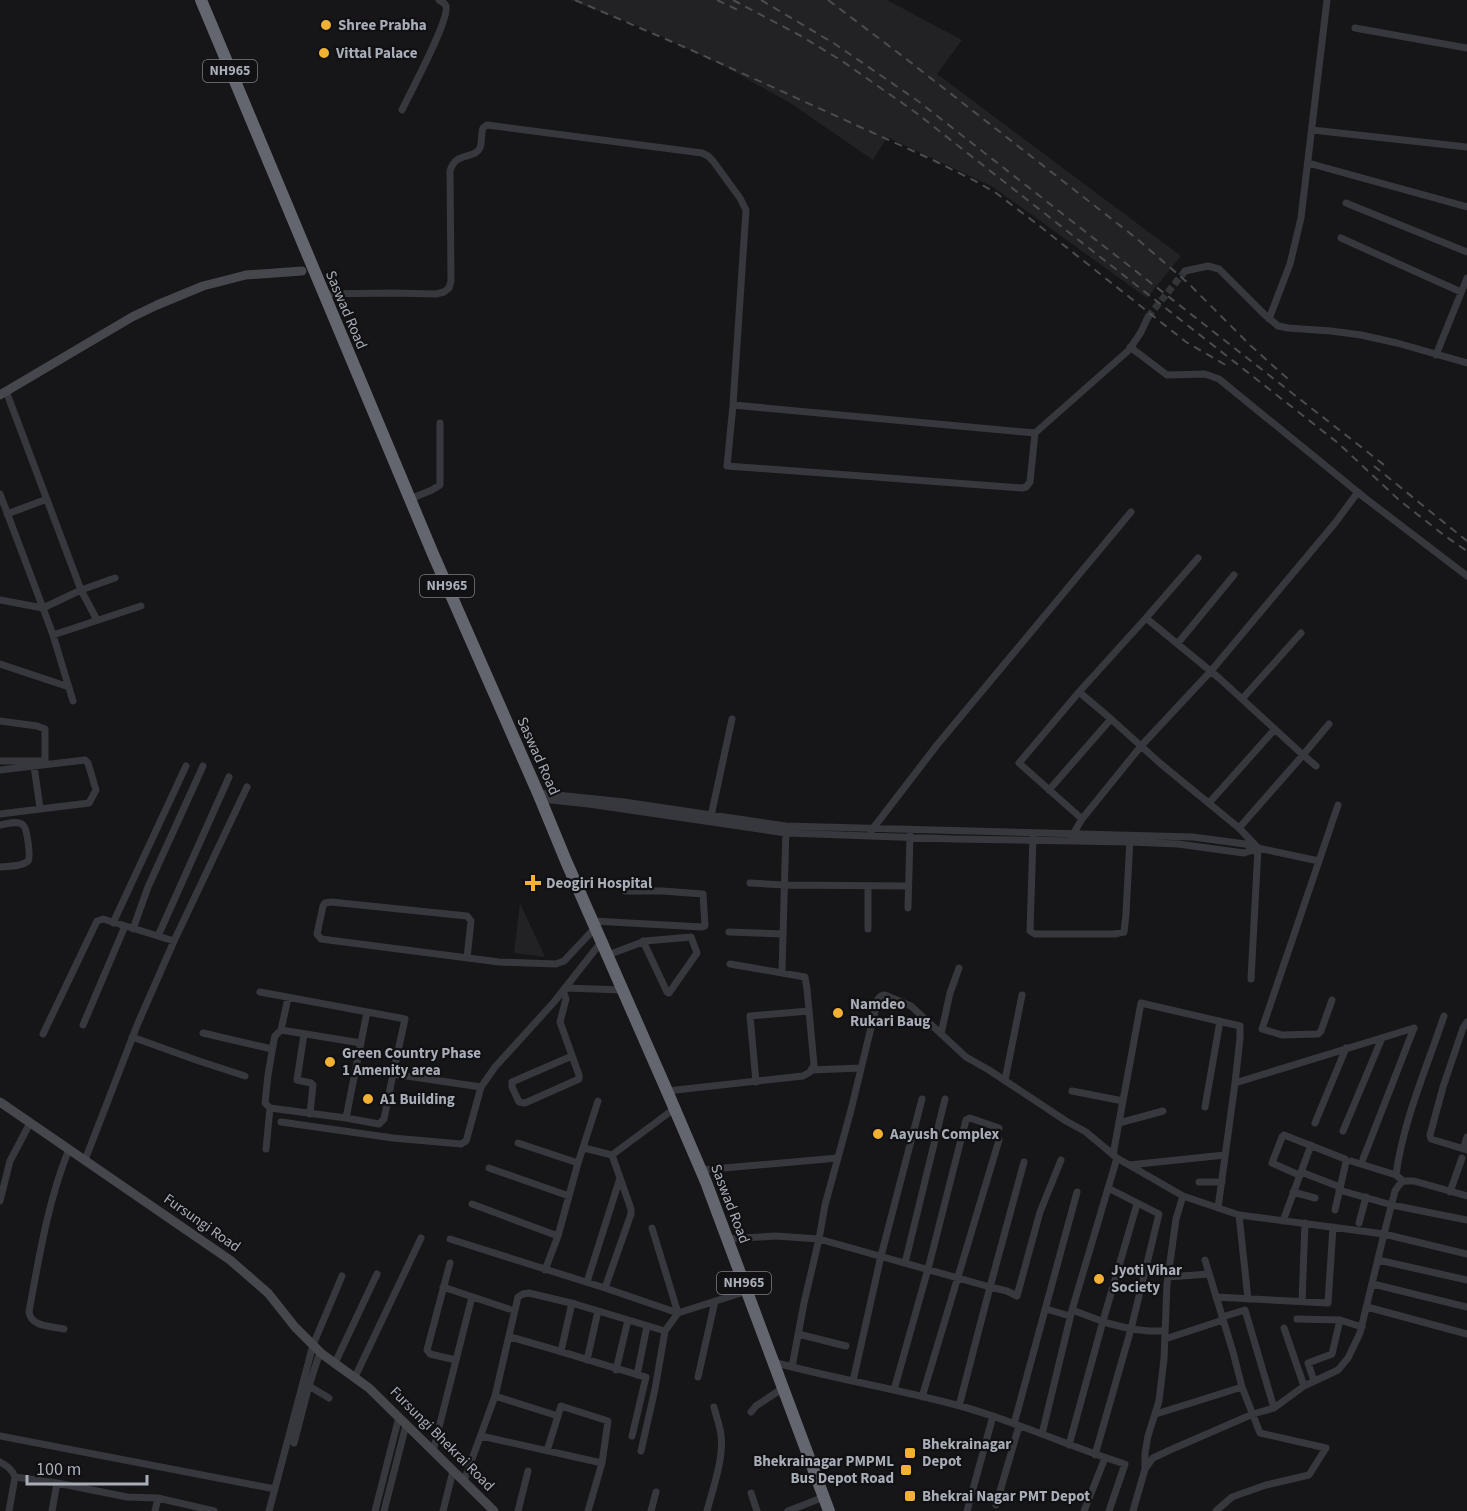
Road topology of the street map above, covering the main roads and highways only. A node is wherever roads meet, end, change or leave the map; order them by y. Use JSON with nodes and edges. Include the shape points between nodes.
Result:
{"nodes":[{"id":1,"x":201,"y":0,"type":"edge"},
{"id":2,"x":829,"y":1511,"type":"edge"}],
"edges":[{"from":1,"to":2,"type":"highway","name":"Saswad Road","number":"NH965","via":[[433,555],[701,1170]]}]}
